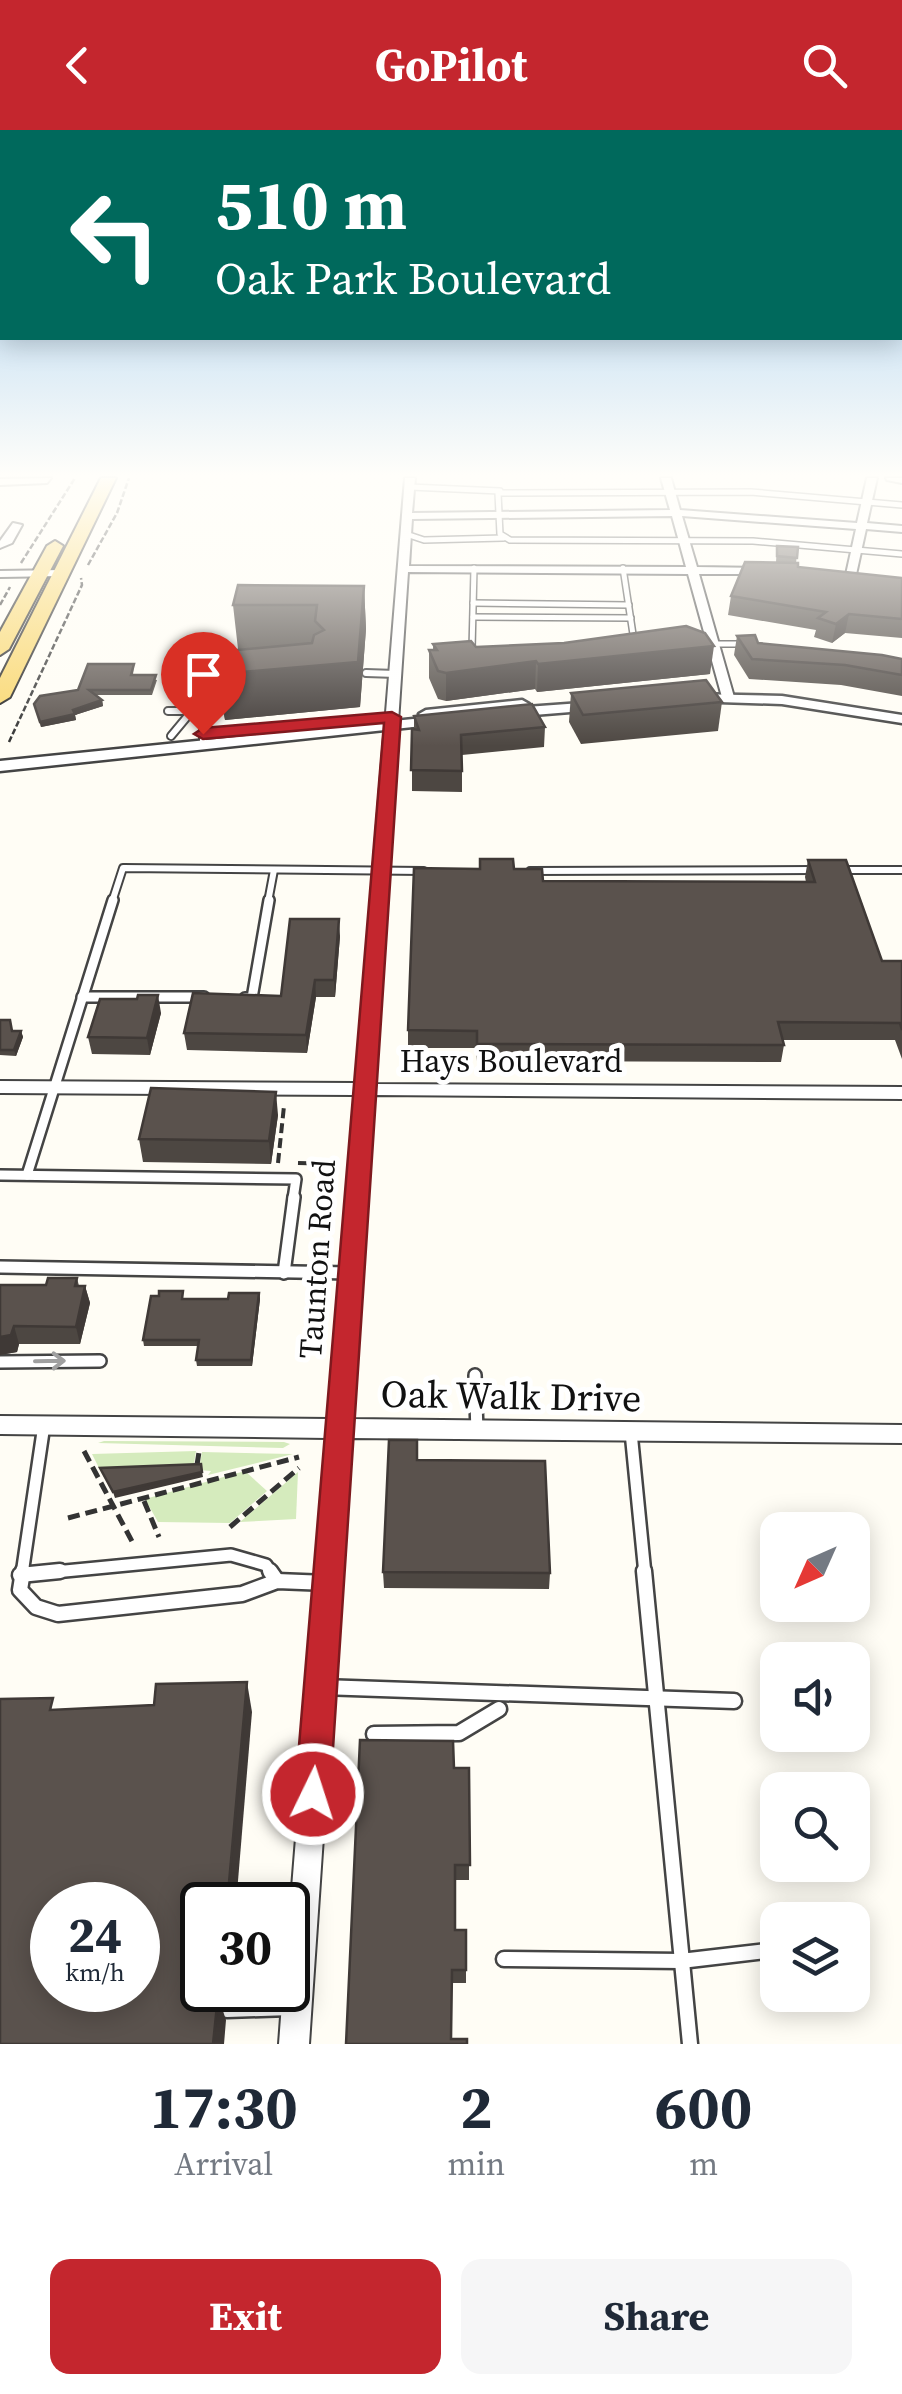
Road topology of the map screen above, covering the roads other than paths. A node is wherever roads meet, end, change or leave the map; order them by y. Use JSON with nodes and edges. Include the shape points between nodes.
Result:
{"nodes":[{"id":1,"x":44,"y":567,"type":"edge"},
{"id":2,"x":65,"y":567,"type":"edge"},
{"id":3,"x":847,"y":567,"type":"edge"},
{"id":4,"x":474,"y":568,"type":"junction"},
{"id":5,"x":624,"y":568,"type":"junction"},
{"id":6,"x":692,"y":568,"type":"junction"},
{"id":7,"x":404,"y":569,"type":"joint"},
{"id":8,"x":784,"y":572,"type":"edge"},
{"id":9,"x":41,"y":573,"type":"junction"},
{"id":10,"x":62,"y":573,"type":"junction"},
{"id":11,"x":0,"y":574,"type":"edge"},
{"id":12,"x":865,"y":581,"type":"edge"},
{"id":13,"x":473,"y":603,"type":"junction"},
{"id":14,"x":629,"y":605,"type":"junction"},
{"id":15,"x":473,"y":618,"type":"junction"},
{"id":16,"x":631,"y":618,"type":"junction"},
{"id":17,"x":710,"y":644,"type":"junction"},
{"id":18,"x":748,"y":644,"type":"edge"},
{"id":19,"x":696,"y":645,"type":"edge"},
{"id":20,"x":0,"y":649,"type":"edge"},
{"id":21,"x":636,"y":649,"type":"edge"},
{"id":22,"x":471,"y":660,"type":"edge"},
{"id":23,"x":366,"y":674,"type":"dead end"},
{"id":24,"x":396,"y":674,"type":"junction"},
{"id":25,"x":726,"y":693,"type":"junction"},
{"id":26,"x":676,"y":694,"type":"edge"},
{"id":27,"x":0,"y":698,"type":"edge"},
{"id":28,"x":614,"y":699,"type":"edge"},
{"id":29,"x":902,"y":706,"type":"edge"},
{"id":30,"x":168,"y":710,"type":"dead end"},
{"id":31,"x":191,"y":712,"type":"junction"},
{"id":32,"x":902,"y":719,"type":"edge"},
{"id":33,"x":392,"y":721,"type":"junction"},
{"id":34,"x":171,"y":736,"type":"junction"},
{"id":35,"x":203,"y":739,"type":"junction"},
{"id":36,"x":5,"y":747,"type":"edge"},
{"id":37,"x":0,"y":766,"type":"edge"},
{"id":38,"x":274,"y":870,"type":"junction"},
{"id":39,"x":521,"y":870,"type":"edge"},
{"id":40,"x":902,"y":870,"type":"edge"},
{"id":41,"x":381,"y":871,"type":"junction"},
{"id":42,"x":444,"y":871,"type":"edge"},
{"id":43,"x":82,"y":997,"type":"junction"},
{"id":44,"x":216,"y":998,"type":"edge"},
{"id":45,"x":234,"y":998,"type":"edge"},
{"id":46,"x":0,"y":1087,"type":"edge"},
{"id":47,"x":53,"y":1088,"type":"junction"},
{"id":48,"x":365,"y":1090,"type":"junction"},
{"id":49,"x":902,"y":1093,"type":"edge"},
{"id":50,"x":0,"y":1175,"type":"edge"},
{"id":51,"x":27,"y":1175,"type":"junction"},
{"id":52,"x":0,"y":1267,"type":"edge"},
{"id":53,"x":284,"y":1273,"type":"junction"},
{"id":54,"x":351,"y":1274,"type":"junction"},
{"id":55,"x":100,"y":1361,"type":"dead end"},
{"id":56,"x":0,"y":1362,"type":"edge"},
{"id":57,"x":476,"y":1374,"type":"dead end"},
{"id":58,"x":0,"y":1425,"type":"edge"},
{"id":59,"x":44,"y":1426,"type":"junction"},
{"id":60,"x":340,"y":1429,"type":"junction"},
{"id":61,"x":477,"y":1431,"type":"junction"},
{"id":62,"x":631,"y":1432,"type":"junction"},
{"id":63,"x":902,"y":1434,"type":"edge"},
{"id":64,"x":20,"y":1575,"type":"junction"},
{"id":65,"x":277,"y":1581,"type":"junction"},
{"id":66,"x":328,"y":1583,"type":"junction"},
{"id":67,"x":320,"y":1687,"type":"junction"},
{"id":68,"x":653,"y":1701,"type":"junction"},
{"id":69,"x":734,"y":1701,"type":"dead end"},
{"id":70,"x":499,"y":1709,"type":"dead end"},
{"id":71,"x":374,"y":1734,"type":"dead end"},
{"id":72,"x":307,"y":1882,"type":"edge"},
{"id":73,"x":760,"y":1952,"type":"edge"},
{"id":74,"x":504,"y":1958,"type":"dead end"},
{"id":75,"x":681,"y":1961,"type":"junction"},
{"id":76,"x":298,"y":2012,"type":"edge"},
{"id":77,"x":294,"y":2044,"type":"edge"},
{"id":78,"x":690,"y":2044,"type":"edge"}],
"edges":[{"from":1,"to":9,"type":"main road"},
{"from":2,"to":10,"type":"main road"},
{"from":3,"to":12,"type":"street","via":[[843,578]]},
{"from":4,"to":5,"type":"street"},
{"from":4,"to":7,"type":"street"},
{"from":4,"to":13,"type":"lane"},
{"from":5,"to":6,"type":"street"},
{"from":5,"to":14,"type":"lane"},
{"from":6,"to":8,"type":"street"},
{"from":6,"to":17,"type":"street"},
{"from":7,"to":24,"type":"street","name":"Taunton Road"},
{"from":9,"to":10,"type":"street"},
{"from":9,"to":11,"type":"street"},
{"from":9,"to":20,"type":"main road"},
{"from":10,"to":27,"type":"main road"},
{"from":13,"to":14,"type":"lane"},
{"from":13,"to":15,"type":"lane"},
{"from":14,"to":16,"type":"lane"},
{"from":15,"to":16,"type":"lane"},
{"from":15,"to":22,"type":"lane"},
{"from":16,"to":21,"type":"lane"},
{"from":17,"to":18,"type":"lane"},
{"from":17,"to":19,"type":"lane"},
{"from":17,"to":25,"type":"street"},
{"from":23,"to":24,"type":"lane"},
{"from":24,"to":33,"type":"street","name":"Taunton Road"},
{"from":25,"to":26,"type":"street"},
{"from":25,"to":29,"type":"street","via":[[823,694]]},
{"from":25,"to":32,"type":"street"},
{"from":28,"to":33,"type":"street"},
{"from":30,"to":31,"type":"lane"},
{"from":31,"to":34,"type":"lane"},
{"from":31,"to":35,"type":"lane","via":[[203,721]]},
{"from":33,"to":35,"type":"street"},
{"from":33,"to":41,"type":"street","name":"Taunton Road"},
{"from":34,"to":35,"type":"street"},
{"from":34,"to":36,"type":"street"},
{"from":35,"to":37,"type":"street"},
{"from":38,"to":41,"type":"lane"},
{"from":38,"to":43,"type":"lane","via":[[123,868]]},
{"from":38,"to":45,"type":"lane","via":[[252,998]]},
{"from":39,"to":40,"type":"lane"},
{"from":41,"to":42,"type":"lane"},
{"from":41,"to":48,"type":"street","name":"Taunton Road"},
{"from":43,"to":44,"type":"lane"},
{"from":43,"to":47,"type":"lane"},
{"from":46,"to":47,"type":"street","name":"Hays Boulevard"},
{"from":47,"to":48,"type":"street","name":"Hays Boulevard"},
{"from":47,"to":51,"type":"lane"},
{"from":48,"to":49,"type":"street","name":"Hays Boulevard"},
{"from":48,"to":54,"type":"street","name":"Taunton Road"},
{"from":50,"to":51,"type":"lane"},
{"from":51,"to":53,"type":"lane","via":[[296,1179]]},
{"from":52,"to":53,"type":"lane"},
{"from":53,"to":54,"type":"lane"},
{"from":54,"to":60,"type":"street","name":"Taunton Road"},
{"from":56,"to":55,"type":"lane","one_way":true},
{"from":57,"to":61,"type":"lane"},
{"from":58,"to":59,"type":"street","name":"Oak Walk Drive"},
{"from":59,"to":60,"type":"street","name":"Oak Walk Drive"},
{"from":59,"to":64,"type":"lane"},
{"from":60,"to":61,"type":"street","name":"Oak Walk Drive"},
{"from":60,"to":66,"type":"street","name":"Taunton Road"},
{"from":61,"to":62,"type":"street","name":"Oak Walk Drive"},
{"from":62,"to":63,"type":"street","name":"Oak Walk Drive"},
{"from":62,"to":68,"type":"lane"},
{"from":64,"to":65,"type":"lane","via":[[231,1555],[266,1565]]},
{"from":64,"to":65,"type":"lane","via":[[26,1602],[58,1614],[242,1594]]},
{"from":65,"to":66,"type":"lane"},
{"from":66,"to":67,"type":"street","name":"Taunton Road"},
{"from":67,"to":68,"type":"lane"},
{"from":67,"to":72,"type":"street","name":"Taunton Road"},
{"from":68,"to":69,"type":"lane"},
{"from":68,"to":75,"type":"lane"},
{"from":70,"to":71,"type":"lane","via":[[459,1732]]},
{"from":73,"to":75,"type":"lane"},
{"from":74,"to":75,"type":"lane"},
{"from":75,"to":78,"type":"lane"},
{"from":76,"to":77,"type":"street","name":"Taunton Road"}]}
